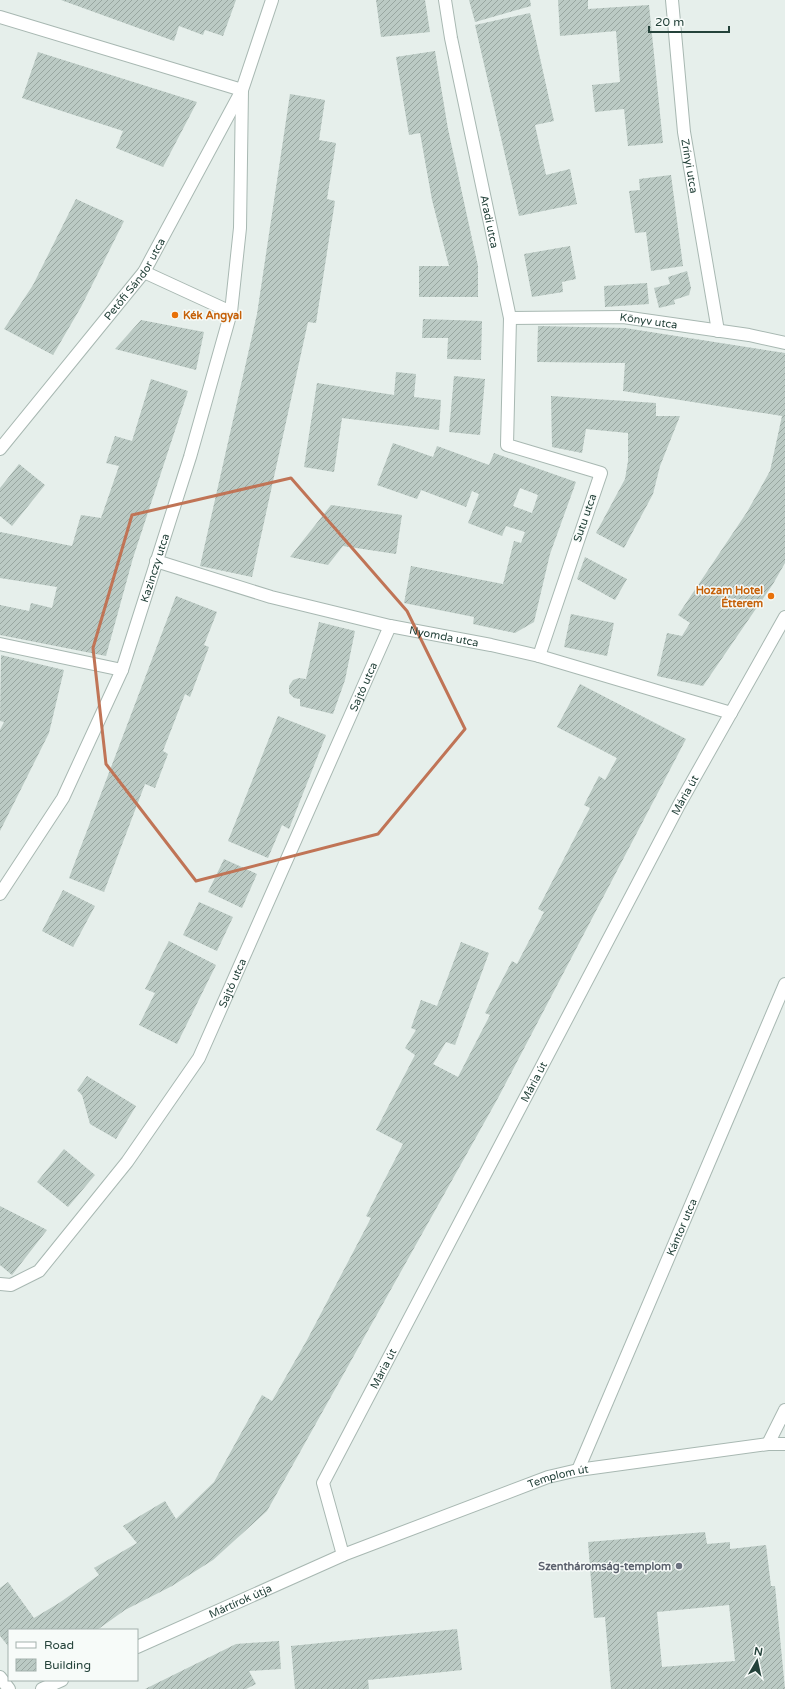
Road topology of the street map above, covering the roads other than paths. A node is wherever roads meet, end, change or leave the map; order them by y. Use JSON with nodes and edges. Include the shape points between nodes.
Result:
{"nodes":[{"id":1,"x":272,"y":0,"type":"edge"},
{"id":2,"x":445,"y":0,"type":"edge"},
{"id":3,"x":672,"y":0,"type":"edge"},
{"id":4,"x":0,"y":17,"type":"edge"},
{"id":5,"x":242,"y":90,"type":"junction"},
{"id":6,"x":144,"y":272,"type":"junction"},
{"id":7,"x":231,"y":312,"type":"junction"},
{"id":8,"x":510,"y":318,"type":"junction"},
{"id":9,"x":718,"y":331,"type":"junction"},
{"id":10,"x":785,"y":343,"type":"edge"},
{"id":11,"x":507,"y":445,"type":"joint"},
{"id":12,"x":0,"y":449,"type":"edge"},
{"id":13,"x":156,"y":561,"type":"junction"},
{"id":14,"x":785,"y":617,"type":"edge"},
{"id":15,"x":390,"y":626,"type":"junction"},
{"id":16,"x":0,"y":644,"type":"edge"},
{"id":17,"x":538,"y":656,"type":"junction"},
{"id":18,"x":122,"y":670,"type":"junction"},
{"id":19,"x":731,"y":713,"type":"junction"},
{"id":20,"x":0,"y":894,"type":"edge"},
{"id":21,"x":785,"y":984,"type":"edge"},
{"id":22,"x":0,"y":1284,"type":"edge"},
{"id":23,"x":785,"y":1410,"type":"edge"},
{"id":24,"x":768,"y":1444,"type":"junction"},
{"id":25,"x":785,"y":1444,"type":"edge"},
{"id":26,"x":578,"y":1470,"type":"junction"},
{"id":27,"x":343,"y":1555,"type":"junction"},
{"id":28,"x":138,"y":1647,"type":"edge"},
{"id":29,"x":0,"y":1677,"type":"edge"},
{"id":30,"x":60,"y":1681,"type":"edge"},
{"id":31,"x":9,"y":1689,"type":"edge"},
{"id":32,"x":42,"y":1689,"type":"edge"}],
"edges":[{"from":1,"to":5,"type":"street","name":"Petőfi Sándor utca"},
{"from":2,"to":8,"type":"street","name":"Aradi utca"},
{"from":3,"to":9,"type":"street","name":"Zrínyi utca","via":[[684,132]]},
{"from":4,"to":5,"type":"street"},
{"from":5,"to":6,"type":"street","name":"Petőfi Sándor utca"},
{"from":5,"to":7,"type":"street","name":"Petőfi Sándor utca","via":[[240,228]]},
{"from":6,"to":7,"type":"street"},
{"from":6,"to":12,"type":"street","name":"Petőfi Sándor utca"},
{"from":7,"to":13,"type":"street","name":"Kazinczy utca","via":[[190,457]]},
{"from":8,"to":9,"type":"street","name":"Könyv utca","via":[[623,316]]},
{"from":8,"to":11,"type":"street","name":"Aradi utca"},
{"from":9,"to":10,"type":"street","name":"Könyv utca"},
{"from":11,"to":17,"type":"street","name":"Sutu utca","via":[[601,473]]},
{"from":13,"to":15,"type":"street","name":"Nyomda utca","via":[[271,597]]},
{"from":13,"to":18,"type":"street","name":"Kazinczy utca"},
{"from":14,"to":19,"type":"street","name":"Mária út"},
{"from":15,"to":17,"type":"street","name":"Nyomda utca"},
{"from":15,"to":22,"type":"street","name":"Sajtó utca","via":[[199,1058],[127,1162],[39,1271],[11,1285]]},
{"from":16,"to":18,"type":"street"},
{"from":17,"to":19,"type":"street","name":"Nyomda utca"},
{"from":18,"to":20,"type":"street","name":"Kazinczy utca","via":[[63,798]]},
{"from":19,"to":27,"type":"street","name":"Mária út","via":[[672,820],[323,1483]]},
{"from":21,"to":26,"type":"street","name":"Kántor utca"},
{"from":23,"to":24,"type":"street"},
{"from":24,"to":25,"type":"street","name":"Templom út"},
{"from":24,"to":26,"type":"street","name":"Templom út"},
{"from":26,"to":27,"type":"street","name":"Templom út","via":[[548,1477]]},
{"from":27,"to":28,"type":"street","name":"Mártírok útja"},
{"from":29,"to":31,"type":"street"},
{"from":30,"to":32,"type":"street"}]}
